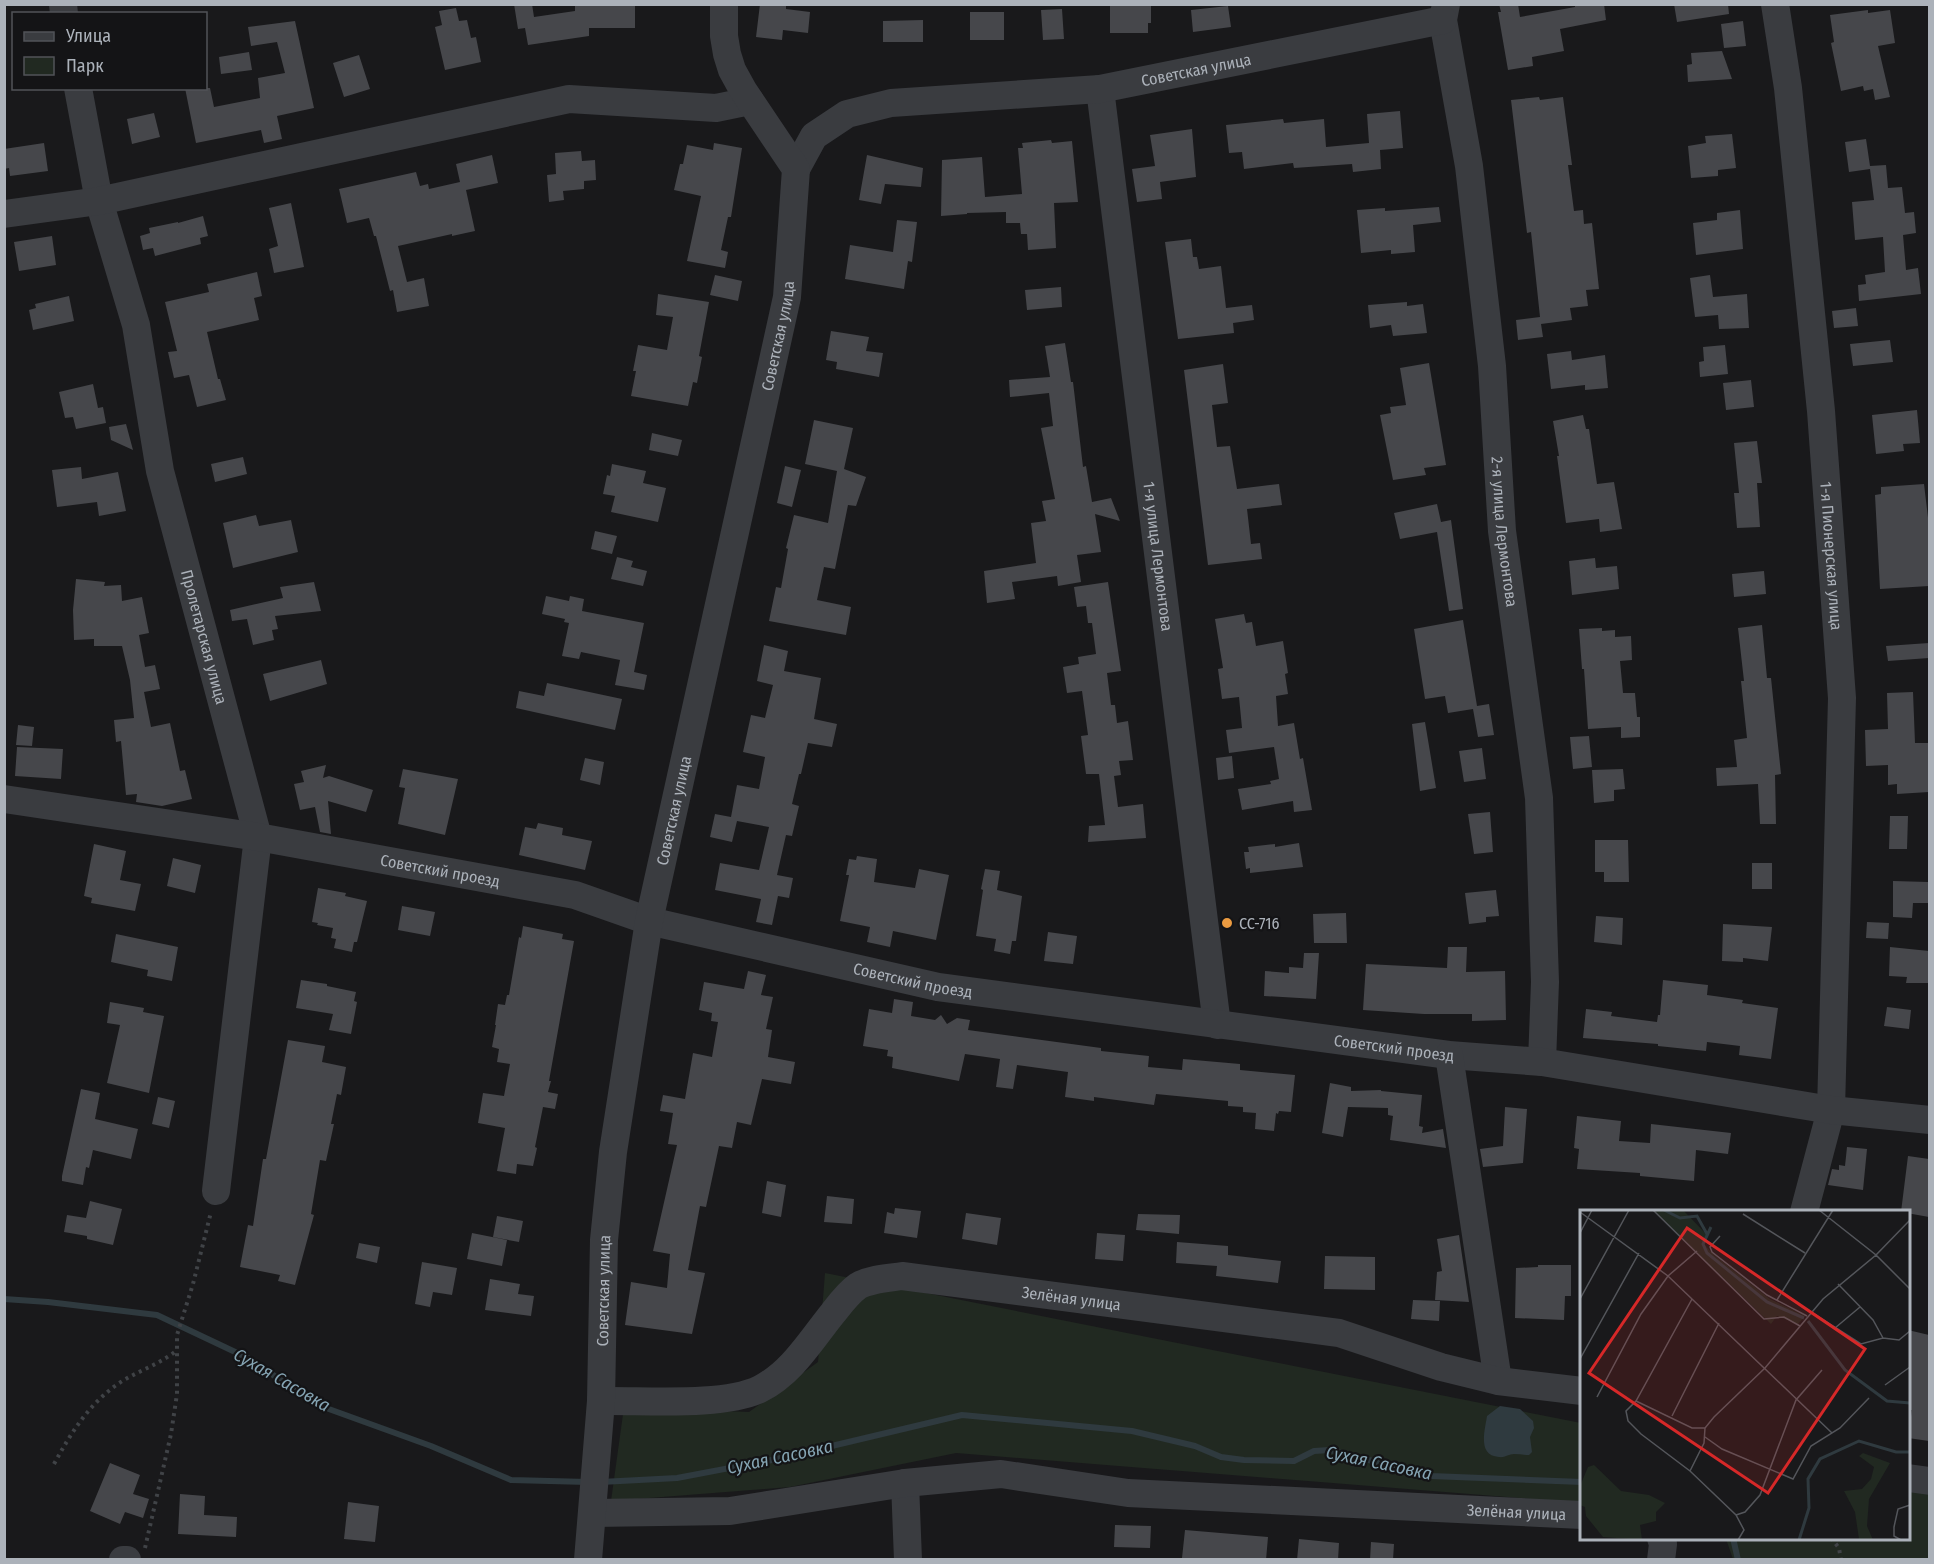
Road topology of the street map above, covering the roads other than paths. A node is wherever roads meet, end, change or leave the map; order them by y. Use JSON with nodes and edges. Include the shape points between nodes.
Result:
{"nodes":[{"id":1,"x":724,"y":4,"type":"edge"},
{"id":2,"x":1775,"y":4,"type":"edge"},
{"id":3,"x":1445,"y":12,"type":"edge"},
{"id":4,"x":1100,"y":89,"type":"junction"},
{"id":5,"x":78,"y":90,"type":"edge"},
{"id":6,"x":750,"y":101,"type":"junction"},
{"id":7,"x":796,"y":169,"type":"junction"},
{"id":8,"x":99,"y":201,"type":"junction"},
{"id":9,"x":4,"y":214,"type":"edge"},
{"id":10,"x":4,"y":799,"type":"edge"},
{"id":11,"x":258,"y":837,"type":"junction"},
{"id":12,"x":649,"y":921,"type":"junction"},
{"id":13,"x":1218,"y":1025,"type":"junction"},
{"id":14,"x":1449,"y":1055,"type":"junction"},
{"id":15,"x":1542,"y":1062,"type":"junction"},
{"id":16,"x":1831,"y":1110,"type":"junction"},
{"id":17,"x":1929,"y":1120,"type":"edge"},
{"id":18,"x":216,"y":1191,"type":"road end"},
{"id":19,"x":1805,"y":1210,"type":"edge"},
{"id":20,"x":1498,"y":1381,"type":"junction"},
{"id":21,"x":1580,"y":1391,"type":"edge"},
{"id":22,"x":601,"y":1401,"type":"junction"},
{"id":23,"x":1910,"y":1478,"type":"edge"},
{"id":24,"x":1929,"y":1482,"type":"edge"},
{"id":25,"x":905,"y":1483,"type":"junction"},
{"id":26,"x":593,"y":1509,"type":"junction"},
{"id":27,"x":1580,"y":1515,"type":"edge"},
{"id":28,"x":1661,"y":1540,"type":"edge"},
{"id":29,"x":588,"y":1560,"type":"edge"},
{"id":30,"x":908,"y":1560,"type":"edge"},
{"id":31,"x":1661,"y":1560,"type":"edge"}],
"edges":[{"from":1,"to":6,"type":"street","via":[[727,54]]},
{"from":2,"to":16,"type":"street","name":"1-я Пионерская улица","via":[[1788,88],[1821,411],[1842,698]]},
{"from":3,"to":4,"type":"street","name":"Советская улица"},
{"from":3,"to":15,"type":"street","name":"2-я улица Лермонтова","via":[[1469,166],[1492,366],[1502,531],[1539,798],[1545,982]]},
{"from":4,"to":7,"type":"street","name":"Советская улица","via":[[891,103],[847,114],[814,136]]},
{"from":4,"to":13,"type":"street","name":"1-я улица Лермонтова"},
{"from":5,"to":8,"type":"street","name":"Пролетарская улица"},
{"from":6,"to":7,"type":"street"},
{"from":6,"to":8,"type":"street","via":[[716,108],[569,99]]},
{"from":7,"to":12,"type":"street","name":"Советская улица","via":[[788,297]]},
{"from":8,"to":9,"type":"street"},
{"from":8,"to":11,"type":"street","name":"Пролетарская улица","via":[[136,325],[160,471]]},
{"from":10,"to":11,"type":"street","name":"Советский проезд"},
{"from":11,"to":12,"type":"street","name":"Советский проезд","via":[[575,895]]},
{"from":11,"to":18,"type":"street","name":"Пролетарская улица"},
{"from":12,"to":13,"type":"street","name":"Советский проезд","via":[[938,987]]},
{"from":12,"to":22,"type":"street","name":"Советская улица","via":[[613,1152],[604,1240]]},
{"from":13,"to":14,"type":"street","name":"Советский проезд"},
{"from":14,"to":15,"type":"street","name":"Советский проезд"},
{"from":14,"to":20,"type":"street"},
{"from":15,"to":16,"type":"street","name":"Советский проезд"},
{"from":16,"to":17,"type":"street","name":"Советский проезд"},
{"from":16,"to":19,"type":"street"},
{"from":20,"to":21,"type":"street","name":"Зелёная улица"},
{"from":20,"to":22,"type":"street","name":"Зелёная улица","via":[[1441,1367],[1339,1333],[902,1276],[859,1286],[844,1298],[789,1368],[759,1390],[693,1401]]},
{"from":22,"to":26,"type":"street","name":"Советская улица"},
{"from":23,"to":24,"type":"street"},
{"from":25,"to":26,"type":"street","name":"Зелёная улица","via":[[730,1511]]},
{"from":25,"to":27,"type":"street","name":"Зелёная улица","via":[[1001,1474],[1128,1493]]},
{"from":25,"to":30,"type":"street"},
{"from":26,"to":29,"type":"street"},
{"from":28,"to":31,"type":"street"}]}
